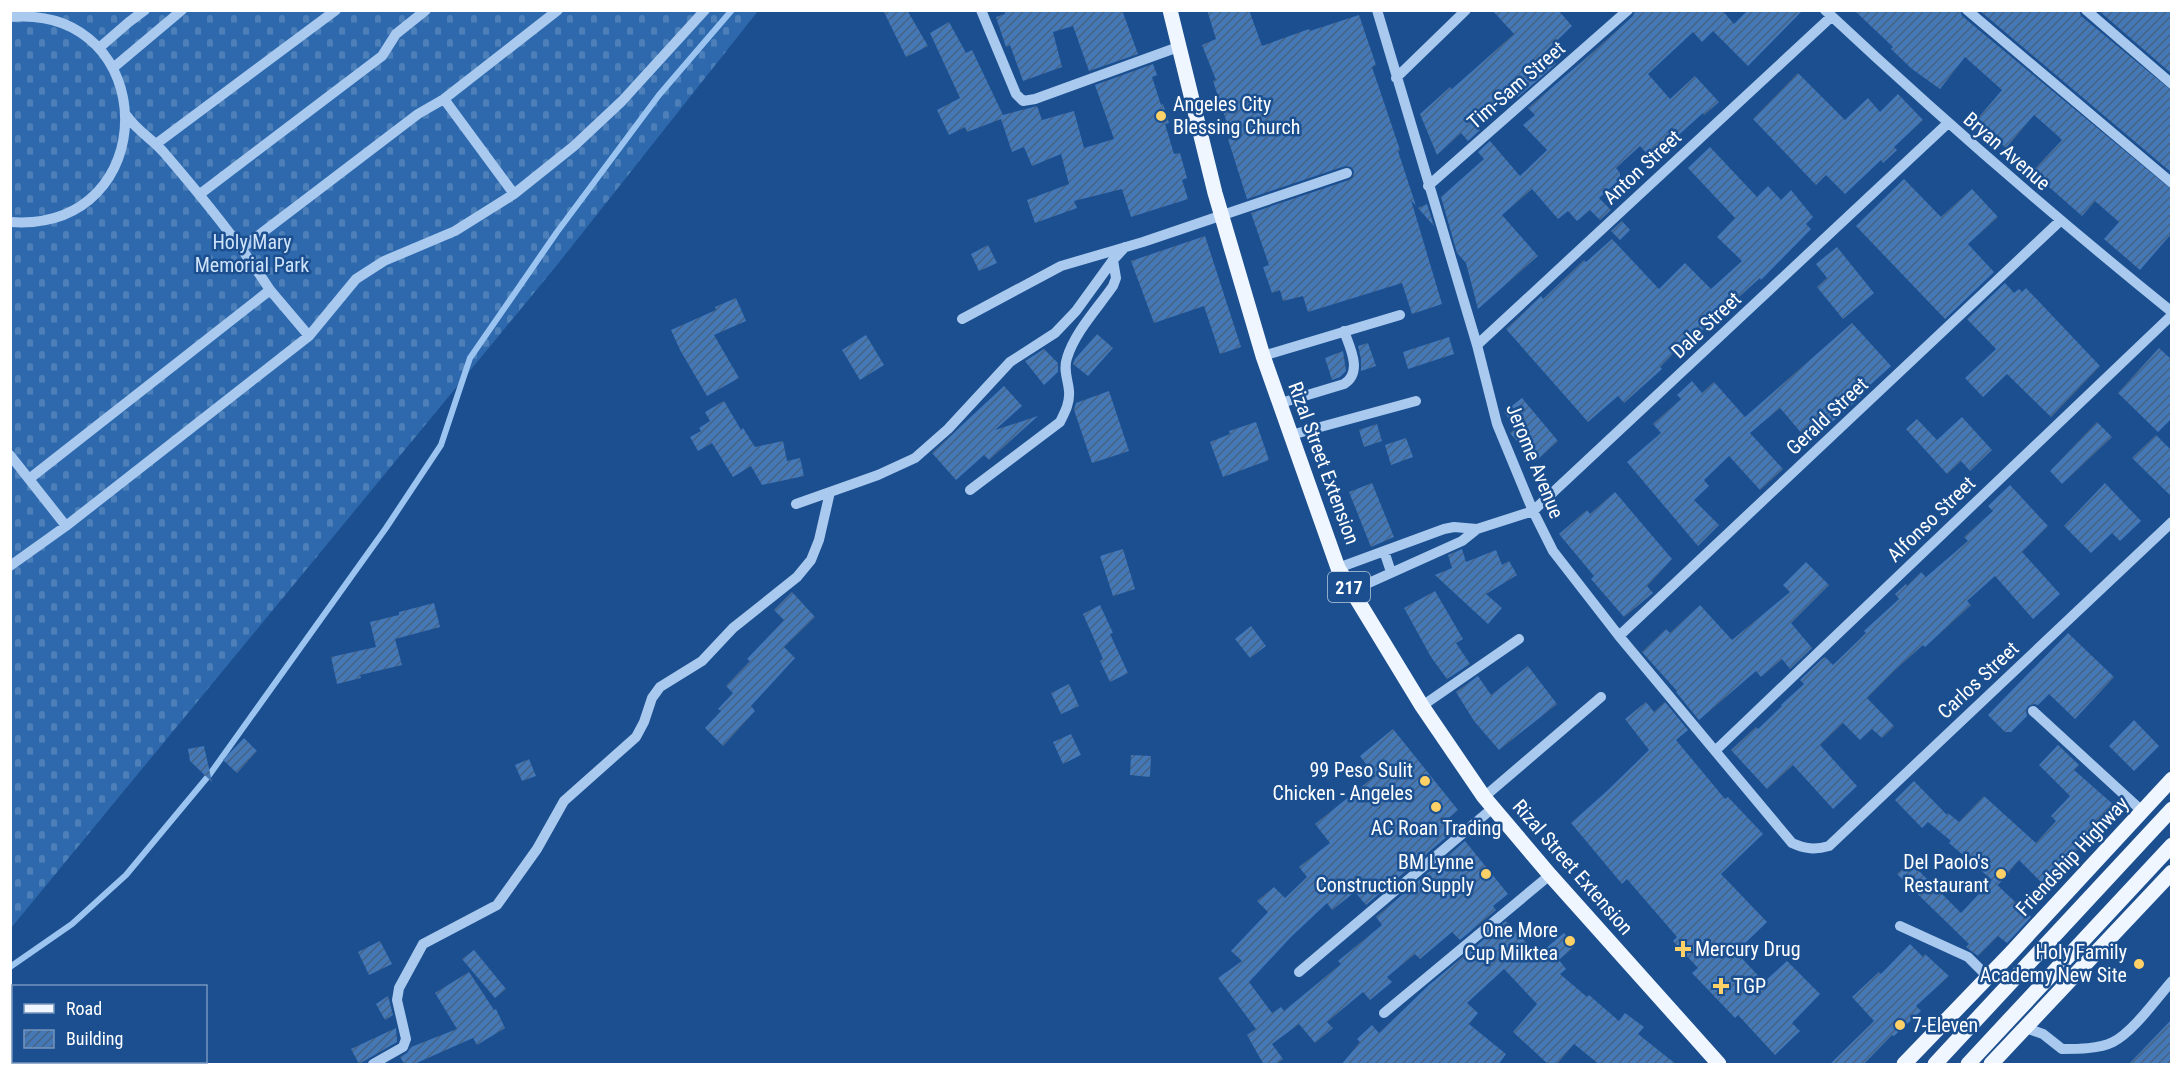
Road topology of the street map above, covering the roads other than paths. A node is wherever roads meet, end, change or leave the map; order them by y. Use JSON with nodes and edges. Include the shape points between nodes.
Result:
{"nodes":[{"id":1,"x":145,"y":10,"type":"edge"},
{"id":2,"x":182,"y":10,"type":"edge"},
{"id":3,"x":336,"y":10,"type":"edge"},
{"id":4,"x":426,"y":10,"type":"edge"},
{"id":5,"x":558,"y":10,"type":"edge"},
{"id":6,"x":705,"y":10,"type":"edge"},
{"id":7,"x":981,"y":10,"type":"edge"},
{"id":8,"x":1170,"y":10,"type":"edge"},
{"id":9,"x":1377,"y":10,"type":"edge"},
{"id":10,"x":1466,"y":10,"type":"edge"},
{"id":11,"x":1628,"y":10,"type":"edge"},
{"id":12,"x":1967,"y":10,"type":"edge"},
{"id":13,"x":2086,"y":10,"type":"edge"},
{"id":14,"x":1828,"y":14,"type":"edge"},
{"id":15,"x":10,"y":17,"type":"edge"},
{"id":16,"x":1181,"y":46,"type":"junction"},
{"id":17,"x":99,"y":48,"type":"junction"},
{"id":18,"x":113,"y":68,"type":"junction"},
{"id":19,"x":1396,"y":78,"type":"junction"},
{"id":20,"x":2172,"y":84,"type":"edge"},
{"id":21,"x":444,"y":99,"type":"junction"},
{"id":22,"x":127,"y":116,"type":"junction"},
{"id":23,"x":1947,"y":124,"type":"junction"},
{"id":24,"x":156,"y":144,"type":"junction"},
{"id":25,"x":1347,"y":173,"type":"dead end"},
{"id":26,"x":2172,"y":183,"type":"edge"},
{"id":27,"x":1428,"y":186,"type":"junction"},
{"id":28,"x":200,"y":194,"type":"junction"},
{"id":29,"x":514,"y":194,"type":"junction"},
{"id":30,"x":1221,"y":215,"type":"junction"},
{"id":31,"x":2060,"y":221,"type":"junction"},
{"id":32,"x":10,"y":222,"type":"edge"},
{"id":33,"x":1125,"y":247,"type":"junction"},
{"id":34,"x":242,"y":248,"type":"junction"},
{"id":35,"x":1113,"y":260,"type":"junction"},
{"id":36,"x":270,"y":290,"type":"junction"},
{"id":37,"x":2172,"y":313,"type":"edge"},
{"id":38,"x":1400,"y":315,"type":"dead end"},
{"id":39,"x":962,"y":319,"type":"dead end"},
{"id":40,"x":1344,"y":331,"type":"junction"},
{"id":41,"x":309,"y":336,"type":"junction"},
{"id":42,"x":1477,"y":345,"type":"junction"},
{"id":43,"x":1263,"y":356,"type":"junction"},
{"id":44,"x":1416,"y":401,"type":"dead end"},
{"id":45,"x":1281,"y":403,"type":"junction"},
{"id":46,"x":1291,"y":435,"type":"junction"},
{"id":47,"x":10,"y":455,"type":"edge"},
{"id":48,"x":29,"y":479,"type":"junction"},
{"id":49,"x":970,"y":490,"type":"dead end"},
{"id":50,"x":830,"y":492,"type":"junction"},
{"id":51,"x":796,"y":504,"type":"dead end"},
{"id":52,"x":1533,"y":511,"type":"junction"},
{"id":53,"x":2172,"y":522,"type":"edge"},
{"id":54,"x":66,"y":526,"type":"junction"},
{"id":55,"x":1477,"y":529,"type":"junction"},
{"id":56,"x":1384,"y":551,"type":"junction"},
{"id":57,"x":10,"y":566,"type":"edge"},
{"id":58,"x":1338,"y":568,"type":"junction"},
{"id":59,"x":1391,"y":573,"type":"junction"},
{"id":60,"x":1351,"y":591,"type":"junction"},
{"id":61,"x":1619,"y":636,"type":"junction"},
{"id":62,"x":1519,"y":639,"type":"dead end"},
{"id":63,"x":1601,"y":697,"type":"dead end"},
{"id":64,"x":1422,"y":706,"type":"junction"},
{"id":65,"x":2033,"y":711,"type":"dead end"},
{"id":66,"x":1716,"y":750,"type":"junction"},
{"id":67,"x":2172,"y":779,"type":"edge"},
{"id":68,"x":1489,"y":802,"type":"junction"},
{"id":69,"x":2172,"y":809,"type":"edge"},
{"id":70,"x":2142,"y":811,"type":"junction"},
{"id":71,"x":2172,"y":845,"type":"edge"},
{"id":72,"x":1803,"y":848,"type":"joint"},
{"id":73,"x":2172,"y":872,"type":"edge"},
{"id":74,"x":1550,"y":875,"type":"junction"},
{"id":75,"x":1900,"y":926,"type":"dead end"},
{"id":76,"x":1299,"y":972,"type":"dead end"},
{"id":77,"x":1988,"y":977,"type":"junction"},
{"id":78,"x":2172,"y":981,"type":"edge"},
{"id":79,"x":1384,"y":1013,"type":"dead end"},
{"id":80,"x":2026,"y":1028,"type":"junction"},
{"id":81,"x":374,"y":1065,"type":"edge"},
{"id":82,"x":1719,"y":1065,"type":"edge"},
{"id":83,"x":1904,"y":1065,"type":"edge"},
{"id":84,"x":1935,"y":1065,"type":"edge"},
{"id":85,"x":1968,"y":1065,"type":"edge"},
{"id":86,"x":1991,"y":1065,"type":"edge"}],
"edges":[{"from":1,"to":17,"type":"street"},
{"from":2,"to":18,"type":"street"},
{"from":3,"to":24,"type":"street"},
{"from":4,"to":28,"type":"street","via":[[396,34],[382,56]]},
{"from":5,"to":21,"type":"street"},
{"from":6,"to":29,"type":"street","via":[[622,101]]},
{"from":7,"to":16,"type":"street","via":[[1016,94],[1023,101]]},
{"from":8,"to":16,"type":"main road","name":"Rizal Street Extension","number":"217"},
{"from":9,"to":19,"type":"street","name":"Jerome Avenue"},
{"from":10,"to":19,"type":"street"},
{"from":11,"to":27,"type":"street","name":"Tim-Sam Street"},
{"from":12,"to":26,"type":"street"},
{"from":13,"to":20,"type":"street"},
{"from":14,"to":23,"type":"street","name":"Bryan Avenue"},
{"from":14,"to":42,"type":"street","name":"Anton Street"},
{"from":15,"to":17,"type":"street","via":[[27,15],[54,20],[78,31]]},
{"from":16,"to":30,"type":"main road","name":"Rizal Street Extension","number":"217"},
{"from":17,"to":18,"type":"street"},
{"from":18,"to":22,"type":"street"},
{"from":19,"to":27,"type":"street","name":"Jerome Avenue"},
{"from":21,"to":29,"type":"street"},
{"from":21,"to":34,"type":"street","via":[[418,114]]},
{"from":22,"to":24,"type":"street"},
{"from":22,"to":32,"type":"street","via":[[115,168],[100,190],[79,207],[55,218]]},
{"from":23,"to":31,"type":"street","name":"Bryan Avenue"},
{"from":23,"to":52,"type":"street","name":"Dale Street"},
{"from":24,"to":28,"type":"street"},
{"from":25,"to":30,"type":"street"},
{"from":27,"to":42,"type":"street","name":"Jerome Avenue"},
{"from":28,"to":34,"type":"street"},
{"from":29,"to":41,"type":"street","via":[[455,231],[384,261],[356,279]]},
{"from":30,"to":33,"type":"street"},
{"from":30,"to":43,"type":"main road","name":"Rizal Street Extension","number":"217"},
{"from":31,"to":37,"type":"street","name":"Bryan Avenue"},
{"from":31,"to":61,"type":"street","name":"Gerald Street"},
{"from":33,"to":35,"type":"street"},
{"from":33,"to":39,"type":"street","via":[[1061,266]]},
{"from":34,"to":36,"type":"street"},
{"from":35,"to":49,"type":"street","via":[[1113,286],[1077,337],[1066,360],[1069,391],[1067,409],[1060,422]]},
{"from":35,"to":50,"type":"street","via":[[1055,333],[1010,362],[948,429],[915,458]]},
{"from":36,"to":41,"type":"street"},
{"from":36,"to":48,"type":"street"},
{"from":37,"to":66,"type":"street","name":"Alfonso Street"},
{"from":38,"to":40,"type":"street"},
{"from":40,"to":43,"type":"street"},
{"from":40,"to":45,"type":"street","via":[[1354,366],[1350,380]]},
{"from":41,"to":54,"type":"street"},
{"from":42,"to":52,"type":"street","name":"Jerome Avenue","via":[[1497,424]]},
{"from":43,"to":45,"type":"main road","name":"Rizal Street Extension","number":"217"},
{"from":44,"to":46,"type":"street"},
{"from":45,"to":46,"type":"main road","name":"Rizal Street Extension","number":"217"},
{"from":46,"to":58,"type":"main road","name":"Rizal Street Extension","number":"217"},
{"from":47,"to":48,"type":"street"},
{"from":48,"to":54,"type":"street"},
{"from":50,"to":51,"type":"street"},
{"from":50,"to":81,"type":"street","via":[[819,540],[811,560],[797,578],[733,628],[702,661],[660,687],[636,737],[564,801],[537,849],[496,905],[423,944],[399,988],[397,1000],[406,1043]]},
{"from":52,"to":55,"type":"street","name":"Dale Street"},
{"from":52,"to":61,"type":"street","name":"Jerome Avenue","via":[[1552,551]]},
{"from":53,"to":72,"type":"street","name":"Carlos Street","via":[[1829,846]]},
{"from":54,"to":57,"type":"street"},
{"from":55,"to":56,"type":"street","name":"Dale Street","via":[[1454,527]]},
{"from":55,"to":59,"type":"street","name":"Dale Street","via":[[1462,541]]},
{"from":56,"to":58,"type":"street","name":"Dale Street"},
{"from":56,"to":59,"type":"street"},
{"from":58,"to":60,"type":"main road","name":"Rizal Street Extension","number":"217"},
{"from":59,"to":60,"type":"street","name":"Dale Street"},
{"from":60,"to":64,"type":"main road","name":"Rizal Street Extension","number":"217"},
{"from":61,"to":66,"type":"street","name":"Jerome Avenue"},
{"from":62,"to":64,"type":"street"},
{"from":63,"to":68,"type":"street"},
{"from":64,"to":68,"type":"main road","name":"Rizal Street Extension","number":"217"},
{"from":65,"to":70,"type":"street"},
{"from":66,"to":72,"type":"street","name":"Jerome Avenue","via":[[1784,835]]},
{"from":67,"to":70,"type":"main road","name":"Friendship Highway"},
{"from":68,"to":74,"type":"main road","name":"Rizal Street Extension","number":"217"},
{"from":68,"to":76,"type":"street"},
{"from":69,"to":84,"type":"main road"},
{"from":70,"to":77,"type":"main road","name":"Friendship Highway"},
{"from":71,"to":85,"type":"main road"},
{"from":73,"to":80,"type":"main road"},
{"from":74,"to":79,"type":"street"},
{"from":74,"to":82,"type":"main road","name":"Rizal Street Extension","number":"217"},
{"from":75,"to":77,"type":"street","via":[[1968,957]]},
{"from":77,"to":83,"type":"main road","name":"Friendship Highway"},
{"from":78,"to":80,"type":"street","via":[[2114,1042],[2062,1049],[2043,1034]]},
{"from":80,"to":86,"type":"main road"}]}
